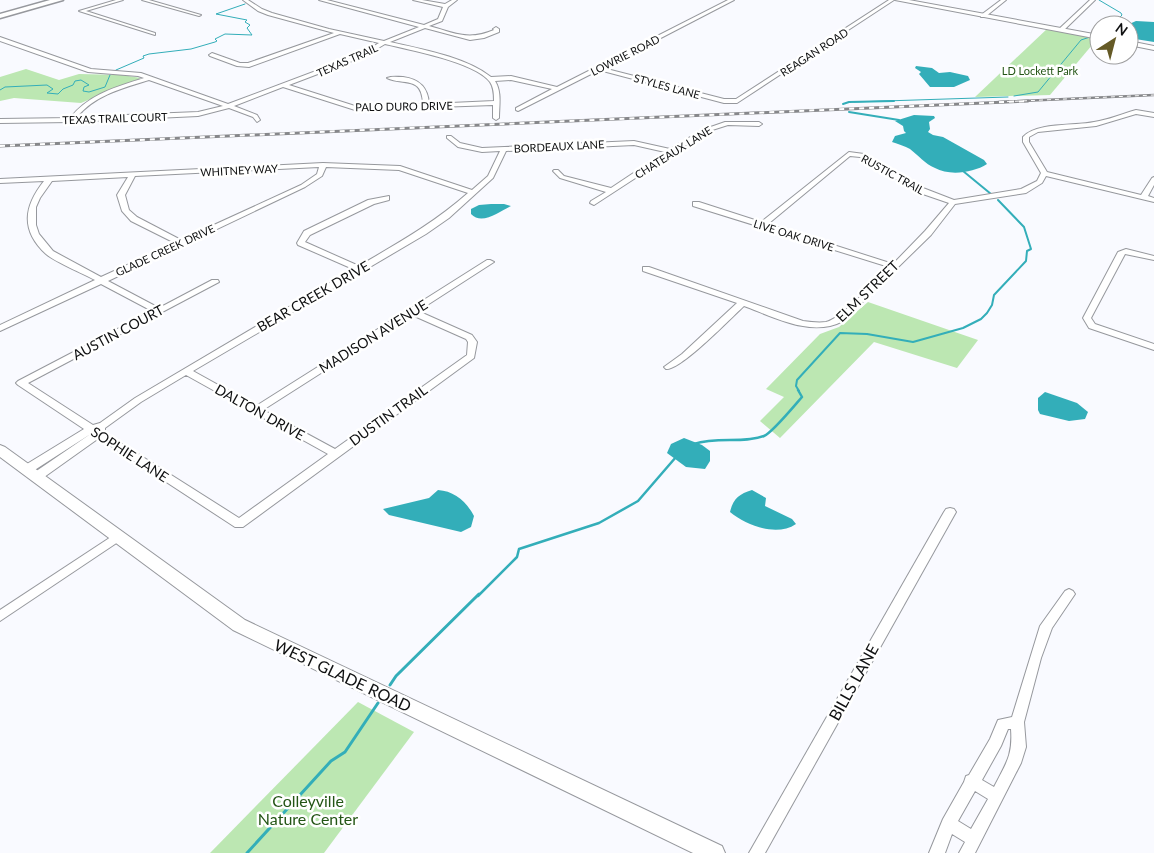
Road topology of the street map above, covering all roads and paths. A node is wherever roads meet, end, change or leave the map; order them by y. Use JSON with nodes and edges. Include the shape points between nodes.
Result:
{"nodes":[{"id":1,"x":59,"y":0,"type":"edge"},
{"id":2,"x":120,"y":0,"type":"edge"},
{"id":3,"x":144,"y":0,"type":"edge"},
{"id":4,"x":245,"y":0,"type":"edge"},
{"id":5,"x":321,"y":0,"type":"edge"},
{"id":6,"x":415,"y":0,"type":"edge"},
{"id":7,"x":455,"y":0,"type":"edge"},
{"id":8,"x":732,"y":0,"type":"edge"},
{"id":9,"x":892,"y":0,"type":"edge"},
{"id":10,"x":898,"y":0,"type":"edge"},
{"id":11,"x":1004,"y":0,"type":"edge"},
{"id":12,"x":1093,"y":0,"type":"edge"},
{"id":13,"x":917,"y":2,"type":"edge"},
{"id":14,"x":446,"y":6,"type":"junction"},
{"id":15,"x":199,"y":15,"type":"dead end"},
{"id":16,"x":0,"y":16,"type":"edge"},
{"id":17,"x":983,"y":16,"type":"junction"},
{"id":18,"x":426,"y":27,"type":"junction"},
{"id":19,"x":496,"y":29,"type":"dead end"},
{"id":20,"x":1061,"y":30,"type":"junction"},
{"id":21,"x":338,"y":33,"type":"junction"},
{"id":22,"x":153,"y":34,"type":"dead end"},
{"id":23,"x":1089,"y":35,"type":"edge"},
{"id":24,"x":0,"y":39,"type":"edge"},
{"id":25,"x":386,"y":43,"type":"junction"},
{"id":26,"x":1139,"y":45,"type":"edge"},
{"id":27,"x":1154,"y":48,"type":"edge"},
{"id":28,"x":212,"y":54,"type":"dead end"},
{"id":29,"x":598,"y":68,"type":"junction"},
{"id":30,"x":149,"y":78,"type":"junction"},
{"id":31,"x":390,"y":78,"type":"dead end"},
{"id":32,"x":491,"y":79,"type":"junction"},
{"id":33,"x":285,"y":86,"type":"junction"},
{"id":34,"x":558,"y":89,"type":"junction"},
{"id":35,"x":735,"y":102,"type":"joint"},
{"id":36,"x":496,"y":103,"type":"junction"},
{"id":37,"x":426,"y":106,"type":"junction"},
{"id":38,"x":228,"y":107,"type":"junction"},
{"id":39,"x":518,"y":109,"type":"dead end"},
{"id":40,"x":1154,"y":115,"type":"edge"},
{"id":41,"x":496,"y":118,"type":"dead end"},
{"id":42,"x":0,"y":120,"type":"edge"},
{"id":43,"x":70,"y":120,"type":"junction"},
{"id":44,"x":256,"y":120,"type":"dead end"},
{"id":45,"x":759,"y":124,"type":"dead end"},
{"id":46,"x":449,"y":137,"type":"dead end"},
{"id":47,"x":504,"y":150,"type":"junction"},
{"id":48,"x":671,"y":151,"type":"junction"},
{"id":49,"x":323,"y":166,"type":"junction"},
{"id":50,"x":556,"y":171,"type":"dead end"},
{"id":51,"x":133,"y":174,"type":"junction"},
{"id":52,"x":1044,"y":174,"type":"junction"},
{"id":53,"x":50,"y":178,"type":"junction"},
{"id":54,"x":1154,"y":179,"type":"edge"},
{"id":55,"x":0,"y":181,"type":"edge"},
{"id":56,"x":612,"y":191,"type":"junction"},
{"id":57,"x":474,"y":193,"type":"junction"},
{"id":58,"x":386,"y":198,"type":"dead end"},
{"id":59,"x":1143,"y":198,"type":"junction"},
{"id":60,"x":1154,"y":200,"type":"edge"},
{"id":61,"x":953,"y":202,"type":"junction"},
{"id":62,"x":594,"y":203,"type":"dead end"},
{"id":63,"x":696,"y":204,"type":"dead end"},
{"id":64,"x":762,"y":225,"type":"junction"},
{"id":65,"x":181,"y":243,"type":"junction"},
{"id":66,"x":1154,"y":258,"type":"edge"},
{"id":67,"x":490,"y":262,"type":"dead end"},
{"id":68,"x":892,"y":266,"type":"junction"},
{"id":69,"x":646,"y":268,"type":"dead end"},
{"id":70,"x":359,"y":269,"type":"junction"},
{"id":71,"x":101,"y":280,"type":"junction"},
{"id":72,"x":215,"y":282,"type":"dead end"},
{"id":73,"x":742,"y":303,"type":"junction"},
{"id":74,"x":158,"y":312,"type":"junction"},
{"id":75,"x":412,"y":312,"type":"junction"},
{"id":76,"x":0,"y":318,"type":"edge"},
{"id":77,"x":10,"y":323,"type":"junction"},
{"id":78,"x":0,"y":328,"type":"edge"},
{"id":79,"x":1154,"y":347,"type":"edge"},
{"id":80,"x":669,"y":367,"type":"dead end"},
{"id":81,"x":186,"y":370,"type":"junction"},
{"id":82,"x":21,"y":384,"type":"joint"},
{"id":83,"x":256,"y":410,"type":"junction"},
{"id":84,"x":98,"y":429,"type":"junction"},
{"id":85,"x":0,"y":450,"type":"edge"},
{"id":86,"x":335,"y":454,"type":"junction"},
{"id":87,"x":31,"y":473,"type":"junction"},
{"id":88,"x":950,"y":512,"type":"dead end"},
{"id":89,"x":239,"y":524,"type":"joint"},
{"id":90,"x":117,"y":537,"type":"junction"},
{"id":91,"x":1069,"y":594,"type":"dead end"},
{"id":92,"x":0,"y":616,"type":"edge"},
{"id":93,"x":1017,"y":722,"type":"junction"},
{"id":94,"x":971,"y":781,"type":"junction"},
{"id":95,"x":996,"y":796,"type":"junction"},
{"id":96,"x":948,"y":824,"type":"junction"},
{"id":97,"x":970,"y":846,"type":"edge"},
{"id":98,"x":715,"y":853,"type":"edge"},
{"id":99,"x":757,"y":853,"type":"edge"},
{"id":100,"x":937,"y":853,"type":"edge"}],
"edges":[{"from":1,"to":16,"type":"main road"},
{"from":2,"to":22,"type":"street","via":[[81,11]]},
{"from":3,"to":15,"type":"street"},
{"from":4,"to":21,"type":"street","via":[[264,12]]},
{"from":5,"to":18,"type":"street"},
{"from":6,"to":14,"type":"street"},
{"from":7,"to":14,"type":"street","name":"TEXAS TRAIL"},
{"from":8,"to":29,"type":"street","name":"LOWRIE ROAD"},
{"from":9,"to":35,"type":"street","name":"REAGAN ROAD"},
{"from":10,"to":13,"type":"main road"},
{"from":11,"to":17,"type":"street"},
{"from":12,"to":20,"type":"street"},
{"from":13,"to":17,"type":"main road"},
{"from":14,"to":18,"type":"street","name":"TEXAS TRAIL","via":[[440,20]]},
{"from":17,"to":20,"type":"main road"},
{"from":18,"to":19,"type":"street","via":[[470,38],[482,37]]},
{"from":18,"to":25,"type":"street","name":"TEXAS TRAIL"},
{"from":20,"to":23,"type":"main road"},
{"from":21,"to":25,"type":"street"},
{"from":21,"to":28,"type":"street","via":[[245,65]]},
{"from":24,"to":30,"type":"street","via":[[90,71],[131,73]]},
{"from":25,"to":32,"type":"street","via":[[465,64]]},
{"from":25,"to":33,"type":"street","name":"TEXAS TRAIL"},
{"from":26,"to":27,"type":"main road"},
{"from":29,"to":34,"type":"street","name":"LOWRIE ROAD"},
{"from":29,"to":35,"type":"street","name":"STYLES LANE"},
{"from":30,"to":38,"type":"street"},
{"from":30,"to":43,"type":"street","via":[[94,98],[79,108]]},
{"from":31,"to":37,"type":"street","via":[[421,85],[426,92]]},
{"from":32,"to":34,"type":"street","via":[[511,78]]},
{"from":32,"to":36,"type":"street","via":[[496,87]]},
{"from":33,"to":37,"type":"street","name":"PALO DURO DRIVE","via":[[355,108]]},
{"from":33,"to":38,"type":"street","name":"TEXAS TRAIL"},
{"from":34,"to":39,"type":"street","name":"LOWRIE ROAD"},
{"from":36,"to":37,"type":"street","name":"PALO DURO DRIVE"},
{"from":36,"to":41,"type":"street"},
{"from":38,"to":43,"type":"street","name":"TEXAS TRAIL COURT","via":[[198,114]]},
{"from":38,"to":44,"type":"street","via":[[255,116]]},
{"from":40,"to":52,"type":"street","via":[[1136,112],[1096,124],[1030,133],[1026,142]]},
{"from":42,"to":43,"type":"street","name":"TEXAS TRAIL COURT"},
{"from":45,"to":48,"type":"street","name":"CHATEAUX LANE","via":[[714,126]]},
{"from":46,"to":47,"type":"street","name":"BORDEAUX LANE","via":[[468,148]]},
{"from":47,"to":48,"type":"street","name":"BORDEAUX LANE","via":[[634,143]]},
{"from":47,"to":57,"type":"street","name":"BEAR CREEK DRIVE","via":[[491,177]]},
{"from":48,"to":56,"type":"street","name":"CHATEAUX LANE"},
{"from":49,"to":51,"type":"street","name":"WHITNEY WAY"},
{"from":49,"to":57,"type":"street","name":"WHITNEY WAY","via":[[400,168]]},
{"from":49,"to":65,"type":"street","name":"GLADE CREEK DRIVE","via":[[320,175],[303,186]]},
{"from":50,"to":56,"type":"street","via":[[567,178]]},
{"from":51,"to":53,"type":"street","name":"WHITNEY WAY"},
{"from":51,"to":65,"type":"street","via":[[121,195],[126,212]]},
{"from":52,"to":59,"type":"street"},
{"from":52,"to":61,"type":"street","name":"RUSTIC TRAIL","via":[[1036,185],[1022,191]]},
{"from":53,"to":55,"type":"street","name":"WHITNEY WAY"},
{"from":53,"to":71,"type":"street","via":[[34,200],[31,210],[35,236],[50,253]]},
{"from":54,"to":59,"type":"street"},
{"from":56,"to":62,"type":"street","name":"CHATEAUX LANE"},
{"from":57,"to":70,"type":"street","name":"BEAR CREEK DRIVE","via":[[423,232]]},
{"from":58,"to":70,"type":"street","via":[[370,202],[307,233],[301,243]]},
{"from":59,"to":60,"type":"street"},
{"from":61,"to":64,"type":"street","name":"RUSTIC TRAIL","via":[[920,190],[862,155],[853,154]]},
{"from":61,"to":68,"type":"street","name":"ELM STREET","via":[[928,233]]},
{"from":63,"to":64,"type":"street","name":"LIVE OAK DRIVE"},
{"from":64,"to":68,"type":"street","name":"LIVE OAK DRIVE"},
{"from":65,"to":71,"type":"street","name":"GLADE CREEK DRIVE"},
{"from":66,"to":79,"type":"street","via":[[1122,252],[1087,321],[1098,329]]},
{"from":67,"to":75,"type":"street","name":"MADISON AVENUE"},
{"from":68,"to":73,"type":"street","name":"ELM STREET","via":[[845,315],[832,324],[801,323]]},
{"from":69,"to":73,"type":"street","name":"ELM STREET"},
{"from":70,"to":81,"type":"street","name":"BEAR CREEK DRIVE"},
{"from":71,"to":74,"type":"street"},
{"from":71,"to":77,"type":"street","name":"GLADE CREEK DRIVE"},
{"from":72,"to":74,"type":"street","name":"AUSTIN COURT"},
{"from":73,"to":80,"type":"street"},
{"from":74,"to":82,"type":"street","name":"AUSTIN COURT"},
{"from":75,"to":83,"type":"street","name":"MADISON AVENUE"},
{"from":75,"to":86,"type":"street","name":"DUSTIN TRAIL","via":[[469,337],[473,342],[471,356]]},
{"from":76,"to":77,"type":"street"},
{"from":77,"to":78,"type":"street","name":"GLADE CREEK DRIVE"},
{"from":81,"to":83,"type":"street","name":"DALTON DRIVE"},
{"from":81,"to":84,"type":"street","name":"BEAR CREEK DRIVE"},
{"from":82,"to":84,"type":"street","name":"SOPHIE LANE"},
{"from":83,"to":86,"type":"street","name":"DALTON DRIVE"},
{"from":84,"to":87,"type":"street","name":"BEAR CREEK DRIVE"},
{"from":84,"to":89,"type":"street","name":"SOPHIE LANE"},
{"from":85,"to":87,"type":"main road","name":"WEST GLADE ROAD"},
{"from":86,"to":89,"type":"street","name":"DUSTIN TRAIL"},
{"from":87,"to":90,"type":"main road","name":"WEST GLADE ROAD"},
{"from":88,"to":99,"type":"street","name":"BILLS LANE"},
{"from":90,"to":92,"type":"street"},
{"from":90,"to":98,"type":"main road","name":"WEST GLADE ROAD","via":[[219,612],[260,637]]},
{"from":91,"to":93,"type":"street","via":[[1046,626]]},
{"from":93,"to":94,"type":"street","via":[[1003,724],[996,742]]},
{"from":93,"to":95,"type":"street","via":[[1019,747],[1014,764]]},
{"from":94,"to":95,"type":"street"},
{"from":94,"to":96,"type":"street"},
{"from":95,"to":97,"type":"street"},
{"from":96,"to":97,"type":"street"},
{"from":96,"to":100,"type":"street"}]}
